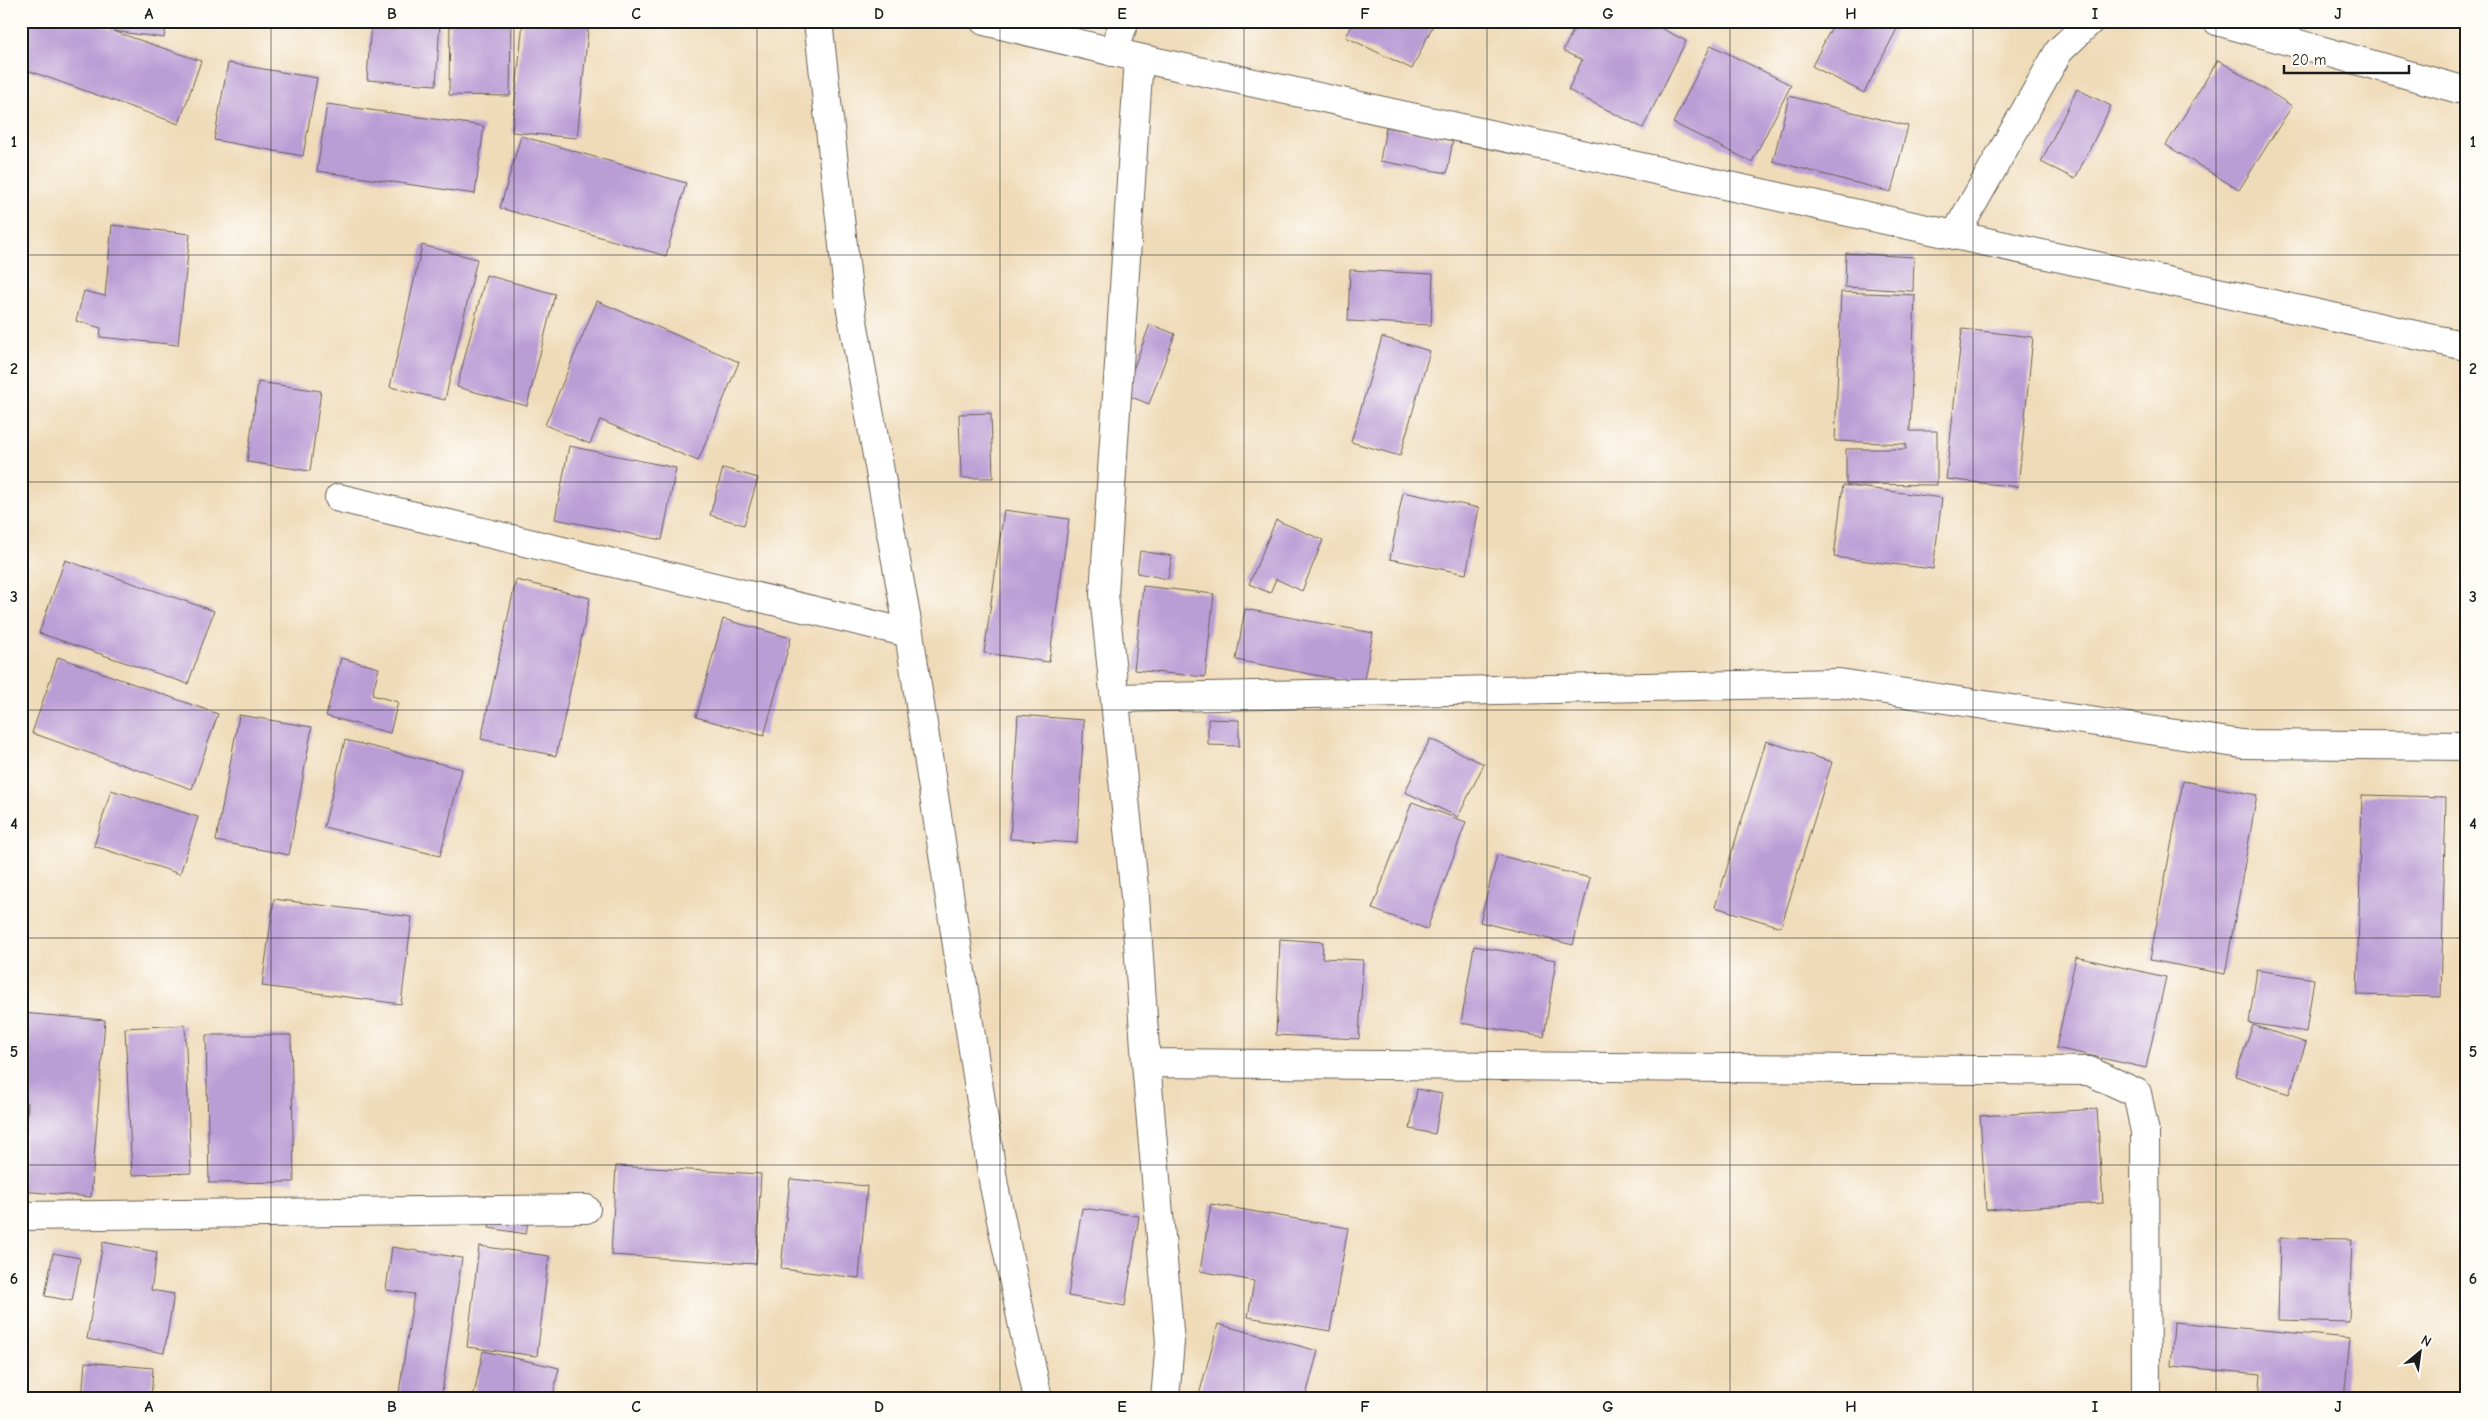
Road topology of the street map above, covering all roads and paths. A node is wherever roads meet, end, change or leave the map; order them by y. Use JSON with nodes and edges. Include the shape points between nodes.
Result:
{"nodes":[{"id":1,"x":818,"y":21,"type":"edge"},
{"id":2,"x":984,"y":21,"type":"edge"},
{"id":3,"x":1125,"y":21,"type":"edge"},
{"id":4,"x":2217,"y":21,"type":"edge"},
{"id":5,"x":2085,"y":23,"type":"edge"},
{"id":6,"x":1112,"y":52,"type":"junction"},
{"id":7,"x":1139,"y":58,"type":"junction"},
{"id":8,"x":2466,"y":91,"type":"edge"},
{"id":9,"x":1955,"y":235,"type":"junction"},
{"id":10,"x":2466,"y":346,"type":"edge"},
{"id":11,"x":339,"y":498,"type":"dead end"},
{"id":12,"x":909,"y":633,"type":"junction"},
{"id":13,"x":1115,"y":698,"type":"junction"},
{"id":14,"x":2466,"y":746,"type":"edge"},
{"id":15,"x":1146,"y":1063,"type":"junction"},
{"id":16,"x":586,"y":1209,"type":"dead end"},
{"id":17,"x":21,"y":1216,"type":"edge"},
{"id":18,"x":1038,"y":1399,"type":"edge"},
{"id":19,"x":1165,"y":1399,"type":"edge"},
{"id":20,"x":2146,"y":1399,"type":"edge"}],
"edges":[{"from":1,"to":12,"type":"street","via":[[849,299]]},
{"from":2,"to":6,"type":"street"},
{"from":3,"to":6,"type":"street"},
{"from":4,"to":8,"type":"street"},
{"from":5,"to":9,"type":"street","via":[[2059,52]]},
{"from":6,"to":7,"type":"street"},
{"from":7,"to":9,"type":"street"},
{"from":7,"to":13,"type":"street","via":[[1104,594]]},
{"from":9,"to":10,"type":"street"},
{"from":11,"to":12,"type":"street"},
{"from":12,"to":18,"type":"street","via":[[994,1186]]},
{"from":13,"to":14,"type":"street","via":[[1838,682],[2242,744]]},
{"from":13,"to":15,"type":"street","via":[[1135,897]]},
{"from":15,"to":19,"type":"street","via":[[1170,1342]]},
{"from":15,"to":20,"type":"street","via":[[2089,1071],[2137,1094],[2145,1132]]},
{"from":16,"to":17,"type":"street"}]}
